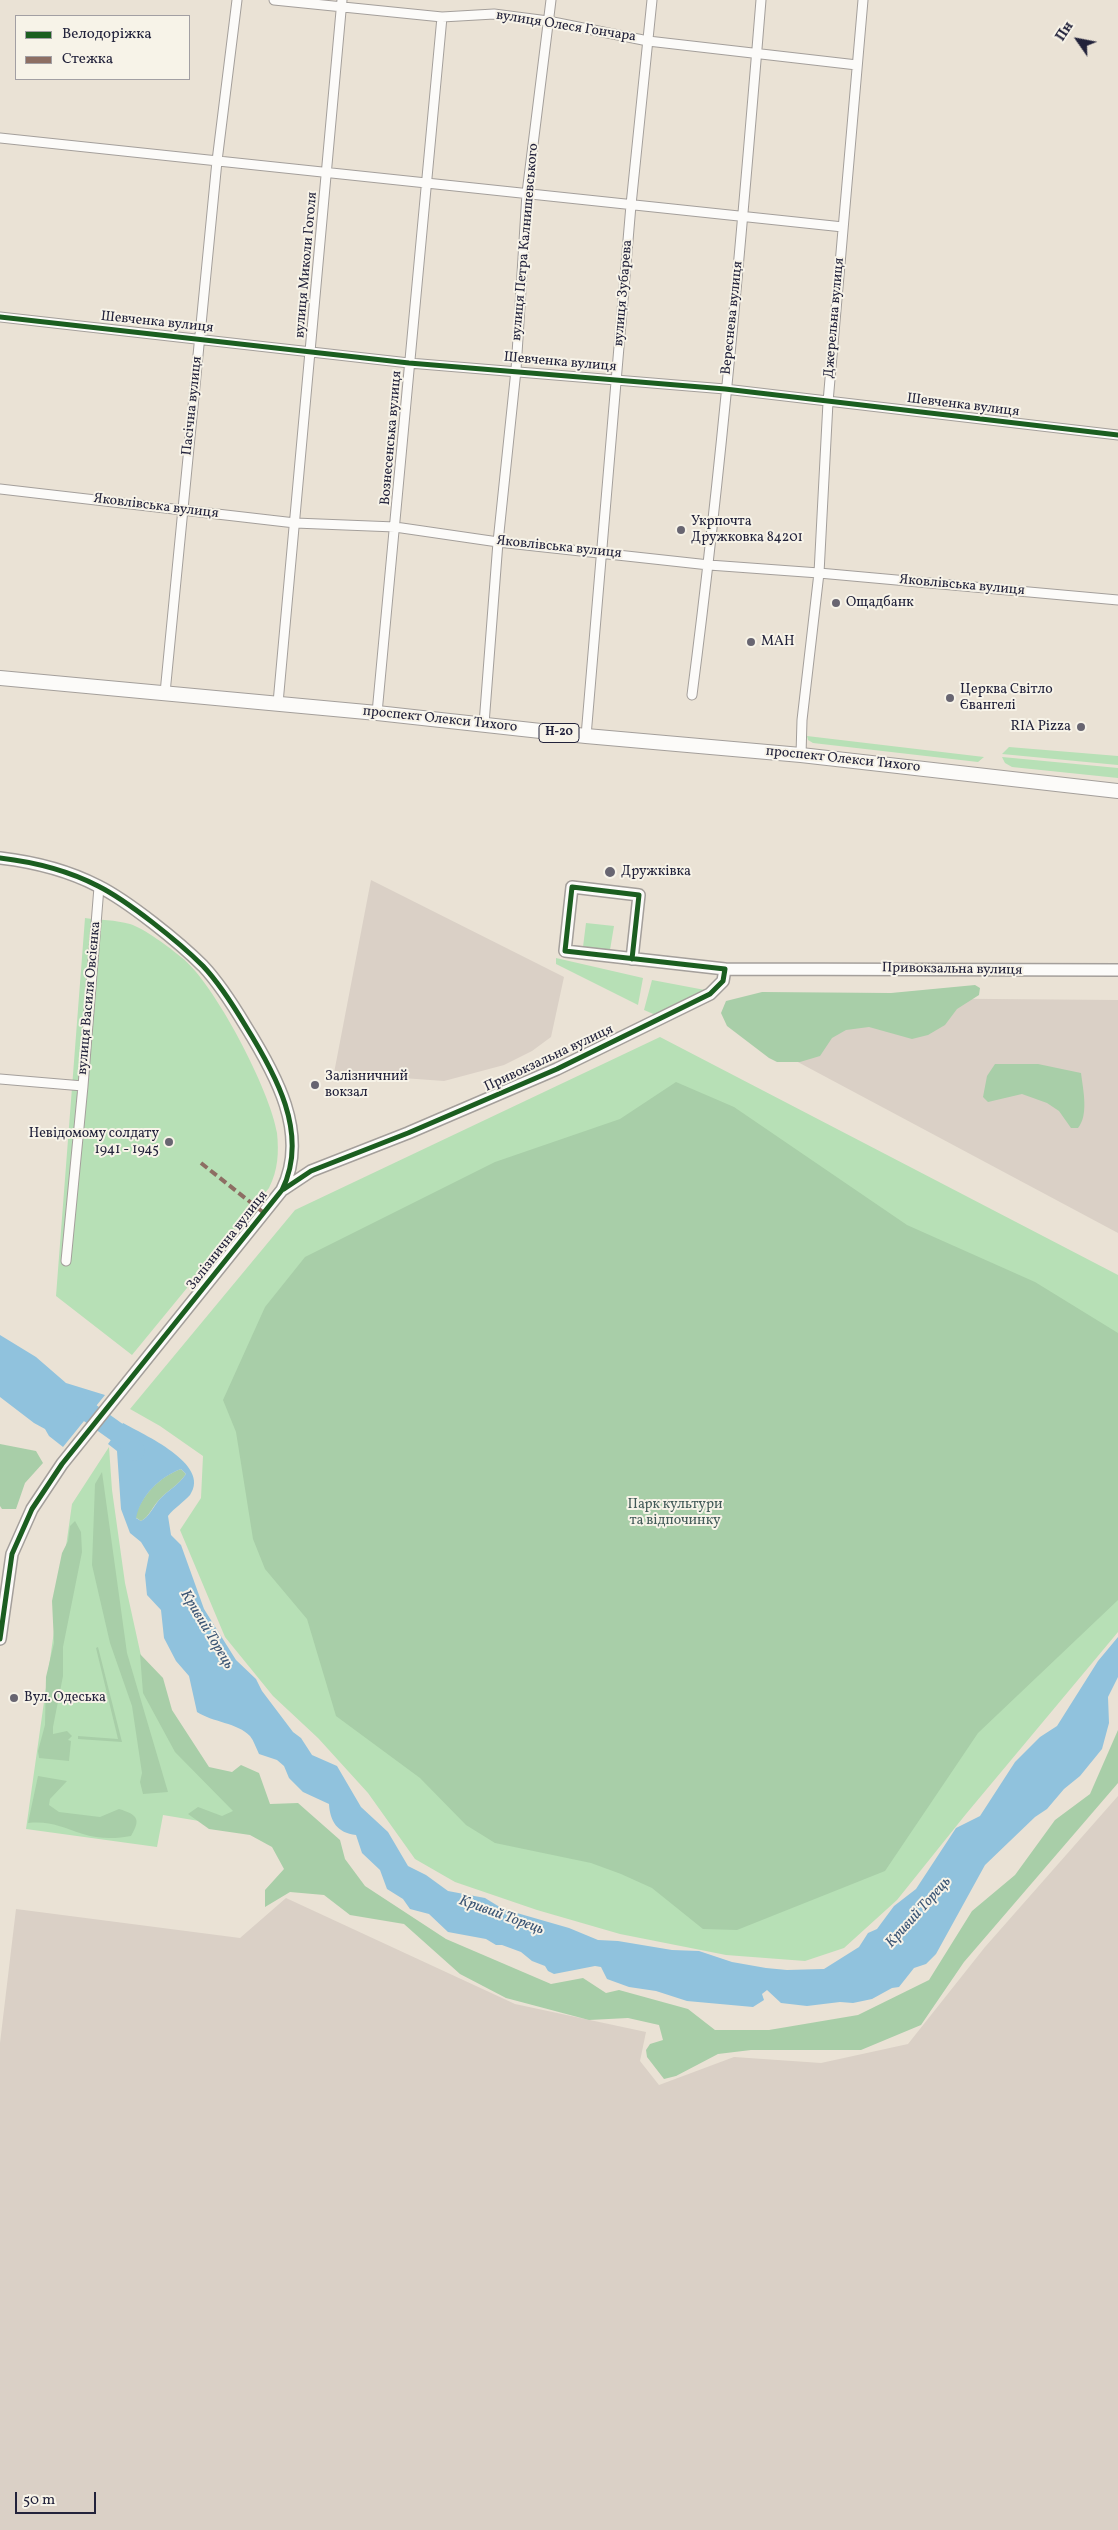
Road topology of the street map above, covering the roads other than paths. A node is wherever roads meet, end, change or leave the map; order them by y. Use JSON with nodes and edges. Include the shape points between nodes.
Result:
{"nodes":[{"id":1,"x":237,"y":0,"type":"edge"},
{"id":2,"x":274,"y":0,"type":"edge"},
{"id":3,"x":551,"y":0,"type":"edge"},
{"id":4,"x":652,"y":0,"type":"edge"},
{"id":5,"x":761,"y":0,"type":"edge"},
{"id":6,"x":863,"y":0,"type":"edge"},
{"id":7,"x":342,"y":4,"type":"edge"},
{"id":8,"x":442,"y":17,"type":"junction"},
{"id":9,"x":548,"y":21,"type":"junction"},
{"id":10,"x":648,"y":40,"type":"junction"},
{"id":11,"x":757,"y":53,"type":"junction"},
{"id":12,"x":857,"y":65,"type":"junction"},
{"id":13,"x":0,"y":138,"type":"edge"},
{"id":14,"x":217,"y":161,"type":"junction"},
{"id":15,"x":327,"y":172,"type":"junction"},
{"id":16,"x":426,"y":183,"type":"junction"},
{"id":17,"x":527,"y":193,"type":"junction"},
{"id":18,"x":632,"y":204,"type":"junction"},
{"id":19,"x":743,"y":216,"type":"junction"},
{"id":20,"x":843,"y":227,"type":"junction"},
{"id":21,"x":0,"y":317,"type":"edge"},
{"id":22,"x":200,"y":339,"type":"junction"},
{"id":23,"x":310,"y":352,"type":"junction"},
{"id":24,"x":409,"y":363,"type":"junction"},
{"id":25,"x":516,"y":370,"type":"junction"},
{"id":26,"x":617,"y":379,"type":"junction"},
{"id":27,"x":725,"y":389,"type":"junction"},
{"id":28,"x":828,"y":402,"type":"junction"},
{"id":29,"x":1118,"y":435,"type":"edge"},
{"id":30,"x":0,"y":489,"type":"edge"},
{"id":31,"x":182,"y":510,"type":"junction"},
{"id":32,"x":295,"y":523,"type":"junction"},
{"id":33,"x":396,"y":527,"type":"junction"},
{"id":34,"x":498,"y":542,"type":"junction"},
{"id":35,"x":603,"y":552,"type":"junction"},
{"id":36,"x":709,"y":565,"type":"junction"},
{"id":37,"x":818,"y":573,"type":"junction"},
{"id":38,"x":1118,"y":600,"type":"edge"},
{"id":39,"x":0,"y":678,"type":"edge"},
{"id":40,"x":165,"y":693,"type":"junction"},
{"id":41,"x":692,"y":695,"type":"dead end"},
{"id":42,"x":278,"y":703,"type":"junction"},
{"id":43,"x":377,"y":712,"type":"junction"},
{"id":44,"x":484,"y":724,"type":"junction"},
{"id":45,"x":586,"y":736,"type":"junction"},
{"id":46,"x":800,"y":755,"type":"junction"},
{"id":47,"x":1118,"y":790,"type":"edge"},
{"id":48,"x":0,"y":858,"type":"edge"},
{"id":49,"x":99,"y":887,"type":"junction"},
{"id":50,"x":632,"y":960,"type":"junction"},
{"id":51,"x":725,"y":969,"type":"junction"},
{"id":52,"x":1118,"y":970,"type":"edge"},
{"id":53,"x":0,"y":1079,"type":"edge"},
{"id":54,"x":83,"y":1086,"type":"junction"},
{"id":55,"x":282,"y":1190,"type":"junction"},
{"id":56,"x":66,"y":1261,"type":"dead end"},
{"id":57,"x":0,"y":1639,"type":"edge"}],
"edges":[{"from":1,"to":14,"type":"street","name":"Пасічна вулиця"},
{"from":2,"to":7,"type":"street","name":"вулиця Олеся Гончара"},
{"from":3,"to":9,"type":"street","name":"вулиця Петра Калнишевського"},
{"from":4,"to":10,"type":"street","name":"вулиця Зубарева"},
{"from":5,"to":11,"type":"street","name":"Вереснева вулиця"},
{"from":6,"to":12,"type":"street","name":"Джерельна вулиця"},
{"from":7,"to":8,"type":"street","name":"вулиця Олеся Гончара"},
{"from":7,"to":15,"type":"street","name":"вулиця Миколи Гоголя"},
{"from":8,"to":9,"type":"street","name":"вулиця Олеся Гончара","via":[[494,14]]},
{"from":8,"to":16,"type":"street","name":"Вознесенська вулиця"},
{"from":9,"to":10,"type":"street","name":"вулиця Олеся Гончара"},
{"from":9,"to":17,"type":"street","name":"вулиця Петра Калнишевського"},
{"from":10,"to":11,"type":"street","name":"вулиця Олеся Гончара"},
{"from":10,"to":18,"type":"street","name":"вулиця Зубарева"},
{"from":11,"to":12,"type":"street","name":"вулиця Олеся Гончара"},
{"from":11,"to":19,"type":"street","name":"Вереснева вулиця"},
{"from":12,"to":20,"type":"street","name":"Джерельна вулиця"},
{"from":13,"to":14,"type":"street"},
{"from":14,"to":15,"type":"street"},
{"from":14,"to":22,"type":"street","name":"Пасічна вулиця"},
{"from":15,"to":16,"type":"street"},
{"from":15,"to":23,"type":"street","name":"вулиця Миколи Гоголя"},
{"from":16,"to":17,"type":"street"},
{"from":16,"to":24,"type":"street","name":"Вознесенська вулиця"},
{"from":17,"to":18,"type":"street"},
{"from":17,"to":25,"type":"street","name":"вулиця Петра Калнишевського"},
{"from":18,"to":19,"type":"street"},
{"from":18,"to":26,"type":"street","name":"вулиця Зубарева"},
{"from":19,"to":20,"type":"street"},
{"from":19,"to":27,"type":"street","name":"Вереснева вулиця"},
{"from":20,"to":28,"type":"street","name":"Джерельна вулиця"},
{"from":21,"to":22,"type":"street","name":"Шевченка вулиця"},
{"from":22,"to":23,"type":"street","name":"Шевченка вулиця"},
{"from":22,"to":31,"type":"street","name":"Пасічна вулиця"},
{"from":23,"to":24,"type":"street","name":"Шевченка вулиця"},
{"from":23,"to":32,"type":"street","name":"вулиця Миколи Гоголя"},
{"from":24,"to":25,"type":"street","name":"Шевченка вулиця"},
{"from":24,"to":33,"type":"street","name":"Вознесенська вулиця"},
{"from":25,"to":26,"type":"street","name":"Шевченка вулиця"},
{"from":25,"to":34,"type":"street","name":"вулиця Петра Калнишевського"},
{"from":26,"to":27,"type":"street","name":"Шевченка вулиця"},
{"from":26,"to":35,"type":"street","name":"вулиця Зубарева"},
{"from":27,"to":28,"type":"street","name":"Шевченка вулиця"},
{"from":27,"to":36,"type":"street","name":"Вереснева вулиця"},
{"from":28,"to":29,"type":"street","name":"Шевченка вулиця"},
{"from":28,"to":37,"type":"street","name":"Джерельна вулиця"},
{"from":30,"to":31,"type":"street","name":"Яковлівська вулиця"},
{"from":31,"to":32,"type":"street","name":"Яковлівська вулиця"},
{"from":31,"to":40,"type":"street","name":"Пасічна вулиця"},
{"from":32,"to":33,"type":"street","name":"Яковлівська вулиця"},
{"from":32,"to":42,"type":"street","name":"вулиця Миколи Гоголя"},
{"from":33,"to":34,"type":"street","name":"Яковлівська вулиця"},
{"from":33,"to":43,"type":"street","name":"Вознесенська вулиця"},
{"from":34,"to":35,"type":"street","name":"Яковлівська вулиця"},
{"from":34,"to":44,"type":"street","name":"вулиця Петра Калнишевського"},
{"from":35,"to":36,"type":"street","name":"Яковлівська вулиця"},
{"from":35,"to":45,"type":"street","name":"вулиця Зубарева"},
{"from":36,"to":37,"type":"street","name":"Яковлівська вулиця"},
{"from":36,"to":41,"type":"street","name":"Вереснева вулиця"},
{"from":37,"to":38,"type":"street","name":"Яковлівська вулиця"},
{"from":37,"to":46,"type":"street","name":"Джерельна вулиця"},
{"from":39,"to":40,"type":"main road","name":"проспект Олекси Тихого","number":"Н-20"},
{"from":40,"to":42,"type":"main road","name":"проспект Олекси Тихого","number":"Н-20"},
{"from":42,"to":43,"type":"main road","name":"проспект Олекси Тихого","number":"Н-20"},
{"from":43,"to":44,"type":"main road","name":"проспект Олекси Тихого","number":"Н-20"},
{"from":44,"to":45,"type":"main road","name":"проспект Олекси Тихого","number":"Н-20"},
{"from":45,"to":46,"type":"main road","name":"проспект Олекси Тихого","number":"Н-20"},
{"from":46,"to":47,"type":"main road","name":"проспект Олекси Тихого","number":"Н-20"},
{"from":48,"to":49,"type":"street","name":"Залізнична вулиця","via":[[49,866]]},
{"from":49,"to":54,"type":"street","name":"вулиця Василя Овсієнка"},
{"from":49,"to":55,"type":"street","name":"Залізнична вулиця","via":[[171,938],[204,967],[266,1058],[290,1124],[292,1158]]},
{"from":50,"to":50,"type":"street","name":"Привокзальна вулиця","via":[[639,895],[572,887],[565,951]]},
{"from":50,"to":51,"type":"street","name":"Привокзальна вулиця"},
{"from":51,"to":52,"type":"street","name":"Привокзальна вулиця"},
{"from":51,"to":55,"type":"street","name":"Привокзальна вулиця","via":[[723,981],[710,994],[676,1012],[557,1069],[408,1134],[311,1170]]},
{"from":53,"to":54,"type":"street","name":"вулиця Василя Овсієнка"},
{"from":54,"to":56,"type":"street"},
{"from":55,"to":57,"type":"street","name":"Залізнична вулиця","via":[[62,1464],[32,1509],[12,1554]]}]}
